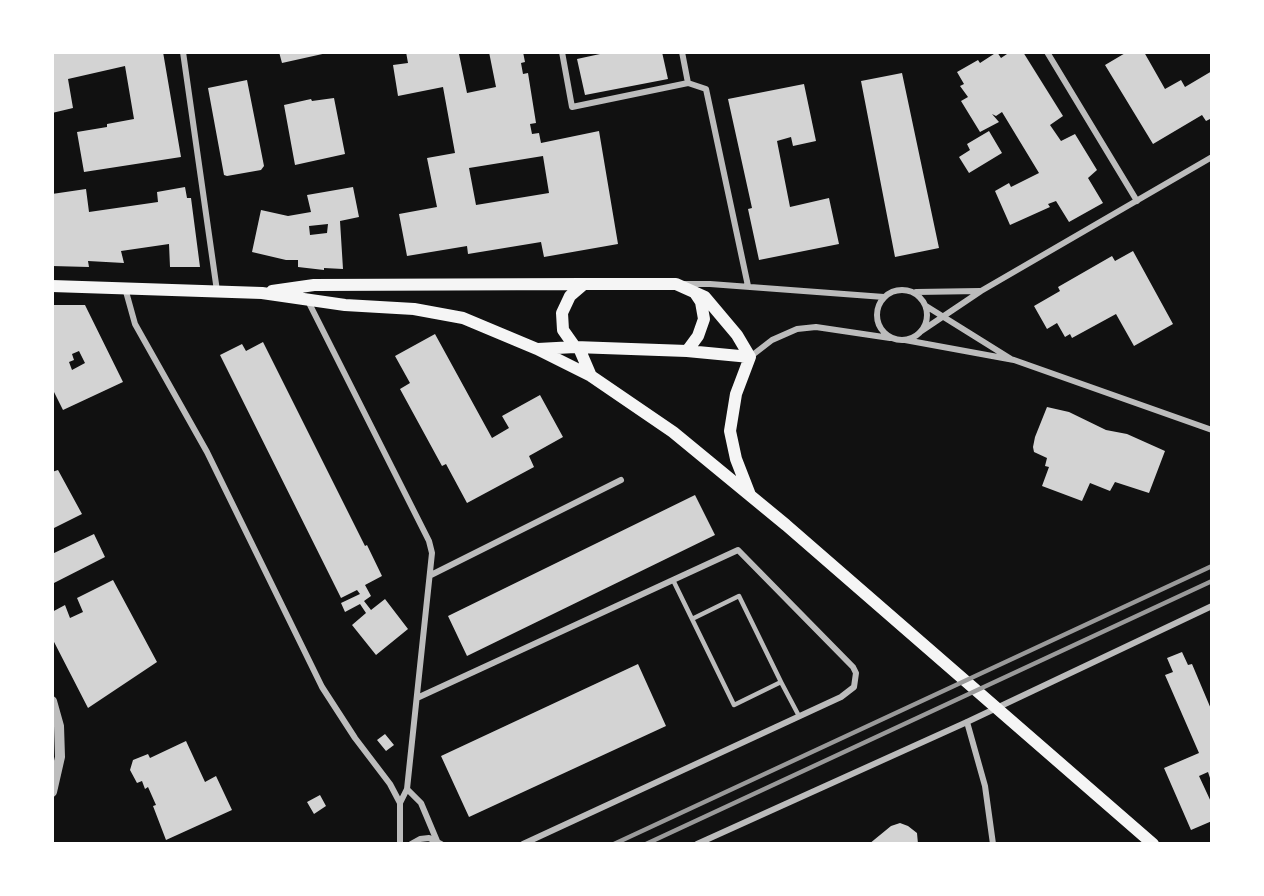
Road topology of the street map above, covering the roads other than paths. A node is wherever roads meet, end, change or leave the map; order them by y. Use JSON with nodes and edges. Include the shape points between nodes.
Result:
{"nodes":[{"id":1,"x":183,"y":52,"type":"edge"},
{"id":2,"x":562,"y":52,"type":"edge"},
{"id":3,"x":682,"y":52,"type":"edge"},
{"id":4,"x":1047,"y":52,"type":"edge"},
{"id":5,"x":688,"y":82,"type":"junction"},
{"id":6,"x":1212,"y":157,"type":"edge"},
{"id":7,"x":1137,"y":201,"type":"junction"},
{"id":8,"x":676,"y":284,"type":"junction"},
{"id":9,"x":584,"y":285,"type":"junction"},
{"id":10,"x":52,"y":286,"type":"edge"},
{"id":11,"x":748,"y":286,"type":"junction"},
{"id":12,"x":124,"y":288,"type":"junction"},
{"id":13,"x":217,"y":291,"type":"junction"},
{"id":14,"x":981,"y":291,"type":"junction"},
{"id":15,"x":694,"y":292,"type":"junction"},
{"id":16,"x":914,"y":292,"type":"junction"},
{"id":17,"x":262,"y":293,"type":"junction"},
{"id":18,"x":884,"y":297,"type":"junction"},
{"id":19,"x":308,"y":301,"type":"junction"},
{"id":20,"x":926,"y":306,"type":"junction"},
{"id":21,"x":943,"y":317,"type":"junction"},
{"id":22,"x":920,"y":332,"type":"junction"},
{"id":23,"x":895,"y":339,"type":"junction"},
{"id":24,"x":905,"y":340,"type":"junction"},
{"id":25,"x":577,"y":348,"type":"junction"},
{"id":26,"x":537,"y":349,"type":"junction"},
{"id":27,"x":687,"y":351,"type":"junction"},
{"id":28,"x":750,"y":357,"type":"junction"},
{"id":29,"x":1014,"y":360,"type":"junction"},
{"id":30,"x":591,"y":376,"type":"junction"},
{"id":31,"x":1212,"y":430,"type":"edge"},
{"id":32,"x":621,"y":480,"type":"dead end"},
{"id":33,"x":750,"y":496,"type":"junction"},
{"id":34,"x":431,"y":574,"type":"junction"},
{"id":35,"x":673,"y":580,"type":"junction"},
{"id":36,"x":1212,"y":606,"type":"edge"},
{"id":37,"x":692,"y":619,"type":"junction"},
{"id":38,"x":781,"y":682,"type":"junction"},
{"id":39,"x":417,"y":698,"type":"junction"},
{"id":40,"x":52,"y":701,"type":"edge"},
{"id":41,"x":799,"y":716,"type":"junction"},
{"id":42,"x":967,"y":722,"type":"junction"},
{"id":43,"x":407,"y":789,"type":"junction"},
{"id":44,"x":52,"y":792,"type":"edge"},
{"id":45,"x":400,"y":803,"type":"junction"},
{"id":46,"x":439,"y":842,"type":"edge"},
{"id":47,"x":400,"y":843,"type":"edge"},
{"id":48,"x":411,"y":843,"type":"edge"},
{"id":49,"x":523,"y":843,"type":"edge"},
{"id":50,"x":698,"y":843,"type":"edge"},
{"id":51,"x":993,"y":843,"type":"edge"},
{"id":52,"x":1153,"y":843,"type":"edge"}],
"edges":[{"from":1,"to":13,"type":"street"},
{"from":2,"to":5,"type":"street","via":[[572,107]]},
{"from":3,"to":5,"type":"street"},
{"from":4,"to":7,"type":"street"},
{"from":5,"to":11,"type":"street","via":[[706,89]]},
{"from":6,"to":7,"type":"street"},
{"from":7,"to":14,"type":"street"},
{"from":8,"to":9,"type":"main road"},
{"from":8,"to":11,"type":"street"},
{"from":8,"to":15,"type":"main road"},
{"from":9,"to":17,"type":"main road","via":[[314,285]]},
{"from":9,"to":25,"type":"main road","via":[[570,296],[562,313],[563,330]]},
{"from":10,"to":12,"type":"main road"},
{"from":11,"to":18,"type":"street"},
{"from":12,"to":13,"type":"main road"},
{"from":12,"to":45,"type":"street","via":[[135,324],[207,452],[322,687]]},
{"from":13,"to":17,"type":"main road"},
{"from":14,"to":16,"type":"street"},
{"from":14,"to":21,"type":"street"},
{"from":15,"to":27,"type":"main road","via":[[701,302],[704,319]]},
{"from":15,"to":28,"type":"main road","via":[[705,297],[721,314]]},
{"from":16,"to":18,"type":"street","via":[[898,290]]},
{"from":16,"to":20,"type":"street"},
{"from":17,"to":19,"type":"main road"},
{"from":18,"to":23,"type":"street","via":[[877,321]]},
{"from":19,"to":26,"type":"main road","via":[[414,309],[463,318]]},
{"from":19,"to":34,"type":"street","via":[[429,542]]},
{"from":20,"to":21,"type":"street"},
{"from":20,"to":22,"type":"street","via":[[926,320]]},
{"from":21,"to":22,"type":"street"},
{"from":21,"to":29,"type":"street"},
{"from":22,"to":24,"type":"street"},
{"from":23,"to":24,"type":"street"},
{"from":23,"to":28,"type":"street","via":[[816,327],[797,329],[772,340]]},
{"from":24,"to":29,"type":"street"},
{"from":25,"to":26,"type":"main road"},
{"from":25,"to":27,"type":"main road"},
{"from":25,"to":30,"type":"main road"},
{"from":26,"to":30,"type":"main road"},
{"from":27,"to":28,"type":"main road"},
{"from":28,"to":33,"type":"main road","via":[[736,394],[730,431]]},
{"from":29,"to":31,"type":"street"},
{"from":30,"to":33,"type":"main road","via":[[673,432]]},
{"from":32,"to":34,"type":"street"},
{"from":33,"to":52,"type":"main road"},
{"from":34,"to":39,"type":"street"},
{"from":35,"to":37,"type":"lane"},
{"from":35,"to":39,"type":"street"},
{"from":35,"to":41,"type":"street","via":[[738,550],[853,667],[854,687]]},
{"from":36,"to":42,"type":"street"},
{"from":37,"to":38,"type":"lane","via":[[734,705]]},
{"from":37,"to":38,"type":"lane","via":[[739,596]]},
{"from":38,"to":41,"type":"lane"},
{"from":39,"to":43,"type":"street"},
{"from":40,"to":44,"type":"street","via":[[59,726],[60,757]]},
{"from":41,"to":49,"type":"street"},
{"from":42,"to":50,"type":"street"},
{"from":42,"to":51,"type":"street","via":[[985,786]]},
{"from":43,"to":45,"type":"street"},
{"from":43,"to":46,"type":"street","via":[[421,803]]},
{"from":45,"to":47,"type":"street"},
{"from":46,"to":48,"type":"street","via":[[420,839]]}]}
